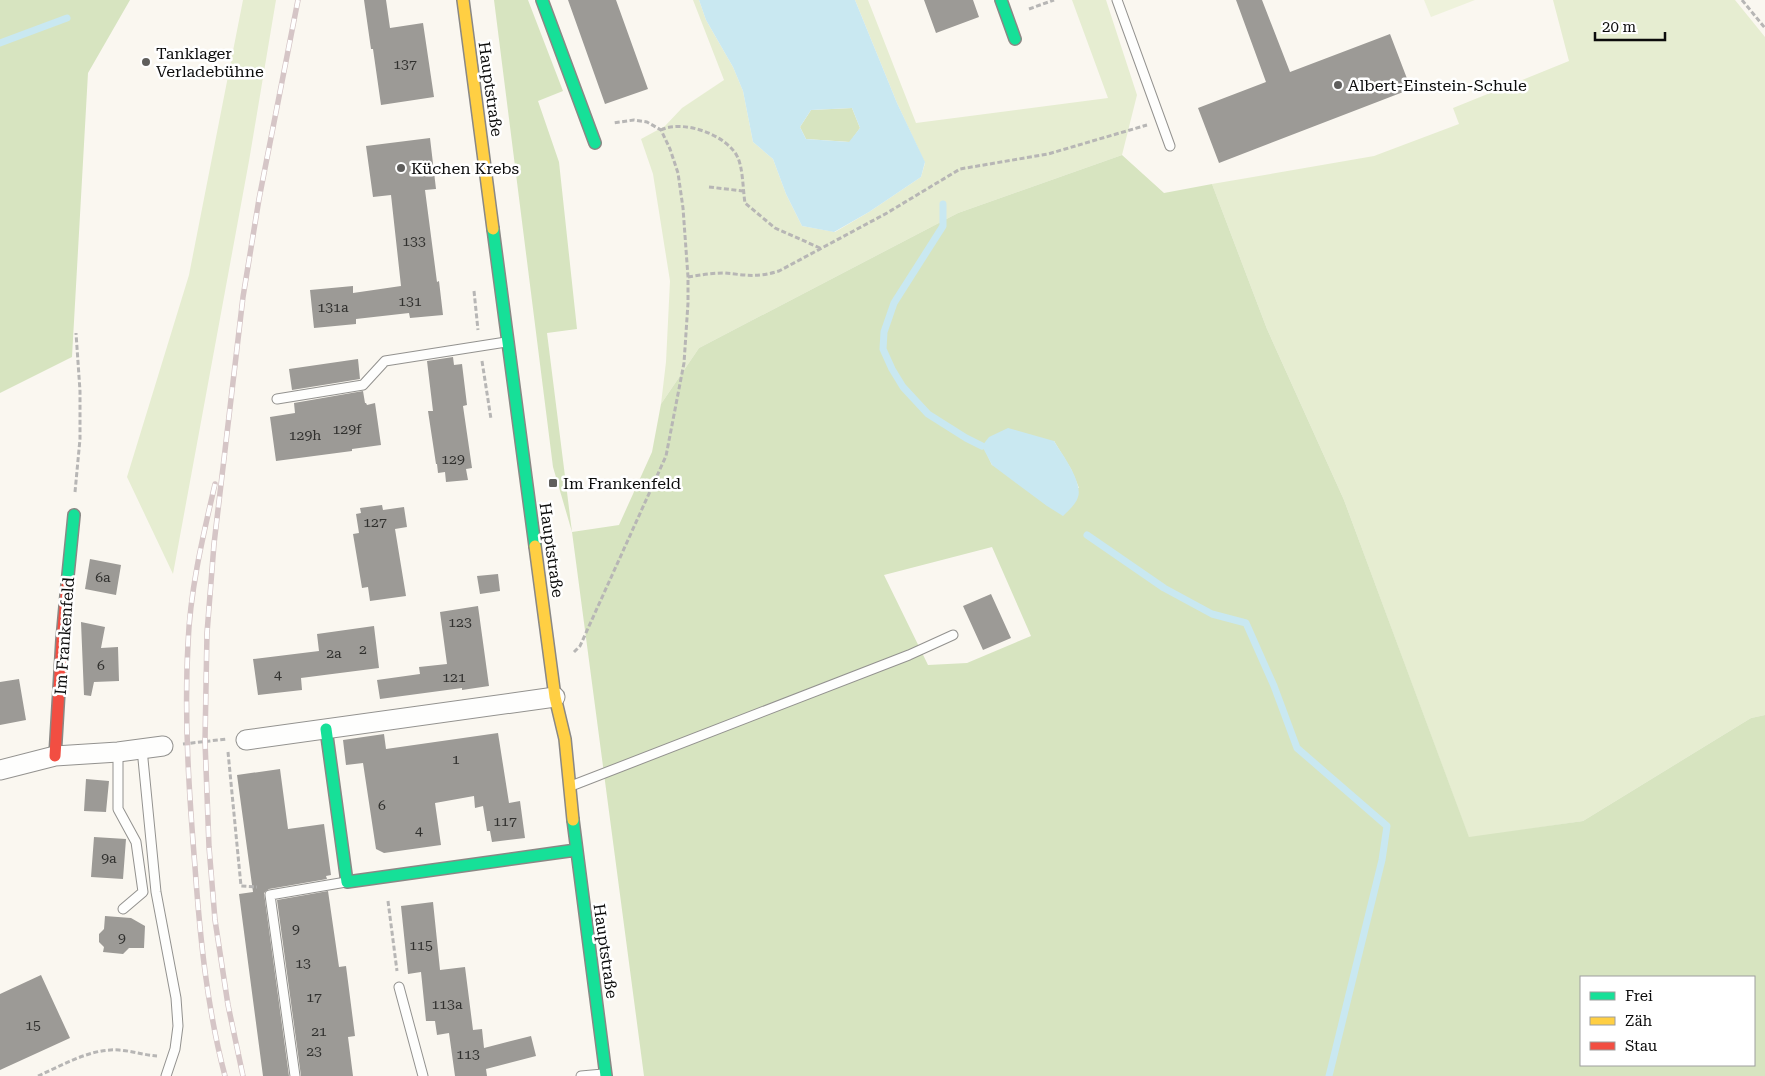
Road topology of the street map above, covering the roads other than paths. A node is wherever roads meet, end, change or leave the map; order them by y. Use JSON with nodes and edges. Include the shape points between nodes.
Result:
{"nodes":[{"id":1,"x":463,"y":0,"type":"edge"},
{"id":2,"x":542,"y":0,"type":"edge"},
{"id":3,"x":1001,"y":0,"type":"edge"},
{"id":4,"x":1117,"y":0,"type":"edge"},
{"id":5,"x":1015,"y":38,"type":"dead end"},
{"id":6,"x":595,"y":143,"type":"dead end"},
{"id":7,"x":1170,"y":146,"type":"dead end"},
{"id":8,"x":508,"y":341,"type":"junction"},
{"id":9,"x":277,"y":398,"type":"dead end"},
{"id":10,"x":74,"y":515,"type":"road end"},
{"id":11,"x":954,"y":635,"type":"dead end"},
{"id":12,"x":555,"y":697,"type":"junction"},
{"id":13,"x":326,"y":729,"type":"junction"},
{"id":14,"x":246,"y":740,"type":"road end"},
{"id":15,"x":163,"y":746,"type":"road end"},
{"id":16,"x":142,"y":749,"type":"junction"},
{"id":17,"x":118,"y":752,"type":"junction"},
{"id":18,"x":55,"y":756,"type":"junction"},
{"id":19,"x":0,"y":770,"type":"edge"},
{"id":20,"x":569,"y":787,"type":"junction"},
{"id":21,"x":576,"y":850,"type":"junction"},
{"id":22,"x":347,"y":882,"type":"junction"},
{"id":23,"x":124,"y":909,"type":"dead end"},
{"id":24,"x":399,"y":987,"type":"road end"},
{"id":25,"x":606,"y":1075,"type":"edge"},
{"id":26,"x":166,"y":1076,"type":"edge"},
{"id":27,"x":295,"y":1076,"type":"edge"},
{"id":28,"x":423,"y":1076,"type":"edge"},
{"id":29,"x":581,"y":1076,"type":"edge"}],
"edges":[{"from":1,"to":8,"type":"main road","name":"Hauptstraße"},
{"from":2,"to":6,"type":"main road"},
{"from":3,"to":5,"type":"main road"},
{"from":4,"to":7,"type":"lane"},
{"from":8,"to":9,"type":"lane","via":[[385,361],[363,386]]},
{"from":8,"to":12,"type":"main road","name":"Hauptstraße"},
{"from":10,"to":18,"type":"main road","name":"Im Frankenfeld"},
{"from":11,"to":20,"type":"lane"},
{"from":12,"to":13,"type":"street"},
{"from":12,"to":20,"type":"main road","name":"Hauptstraße","via":[[565,739]]},
{"from":13,"to":14,"type":"street"},
{"from":13,"to":22,"type":"main road"},
{"from":15,"to":16,"type":"street"},
{"from":16,"to":17,"type":"street"},
{"from":16,"to":26,"type":"lane","via":[[156,892],[176,998],[178,1026]]},
{"from":17,"to":18,"type":"street"},
{"from":17,"to":23,"type":"lane","via":[[118,809],[136,842],[143,892]]},
{"from":18,"to":19,"type":"street"},
{"from":20,"to":21,"type":"main road","name":"Hauptstraße"},
{"from":21,"to":22,"type":"main road"},
{"from":21,"to":25,"type":"main road","name":"Hauptstraße"},
{"from":22,"to":27,"type":"lane","via":[[270,895]]},
{"from":24,"to":28,"type":"lane"},
{"from":25,"to":29,"type":"lane","name":"Hauptstraße"}]}
